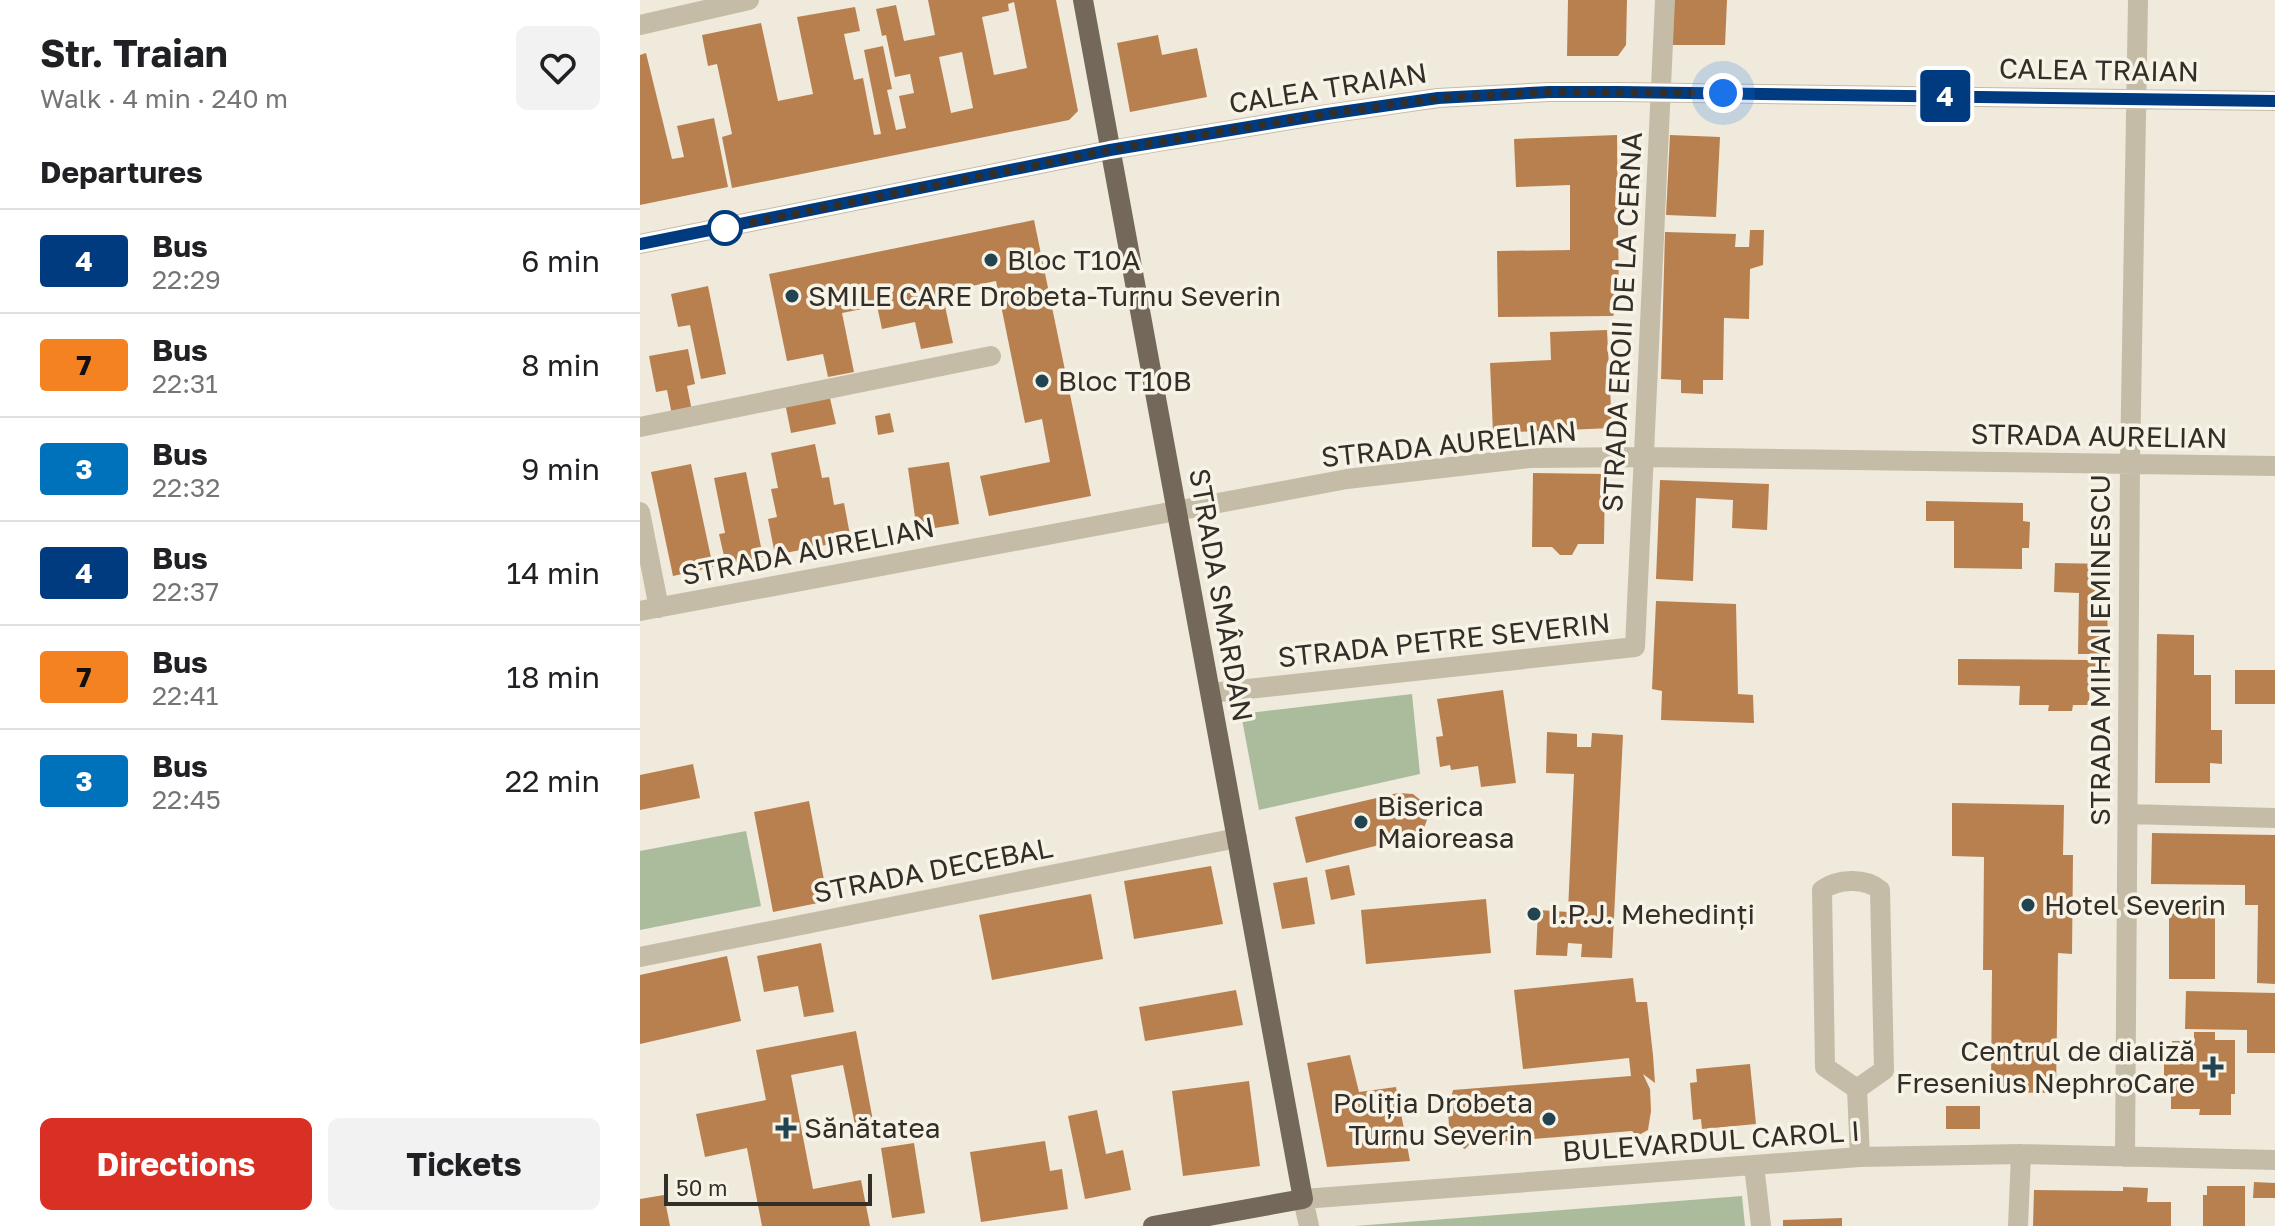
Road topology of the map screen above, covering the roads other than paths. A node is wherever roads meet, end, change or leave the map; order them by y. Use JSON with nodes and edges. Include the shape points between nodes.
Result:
{"nodes":[{"id":1,"x":749,"y":0,"type":"edge"},
{"id":2,"x":1083,"y":0,"type":"edge"},
{"id":3,"x":1665,"y":0,"type":"edge"},
{"id":4,"x":2138,"y":0,"type":"edge"},
{"id":5,"x":640,"y":25,"type":"edge"},
{"id":6,"x":1660,"y":92,"type":"junction"},
{"id":7,"x":2136,"y":98,"type":"junction"},
{"id":8,"x":2275,"y":101,"type":"edge"},
{"id":9,"x":1110,"y":150,"type":"junction"},
{"id":10,"x":640,"y":244,"type":"edge"},
{"id":11,"x":991,"y":356,"type":"dead end"},
{"id":12,"x":640,"y":427,"type":"edge"},
{"id":13,"x":1644,"y":457,"type":"junction"},
{"id":14,"x":2130,"y":464,"type":"junction"},
{"id":15,"x":2275,"y":466,"type":"edge"},
{"id":16,"x":1177,"y":511,"type":"junction"},
{"id":17,"x":640,"y":512,"type":"edge"},
{"id":18,"x":650,"y":609,"type":"edge"},
{"id":19,"x":1635,"y":647,"type":"joint"},
{"id":20,"x":1211,"y":693,"type":"junction"},
{"id":21,"x":2128,"y":814,"type":"junction"},
{"id":22,"x":2275,"y":818,"type":"edge"},
{"id":23,"x":1237,"y":838,"type":"junction"},
{"id":24,"x":640,"y":957,"type":"edge"},
{"id":25,"x":1857,"y":1089,"type":"junction"},
{"id":26,"x":2021,"y":1154,"type":"junction"},
{"id":27,"x":1860,"y":1157,"type":"junction"},
{"id":28,"x":2125,"y":1157,"type":"junction"},
{"id":29,"x":2275,"y":1160,"type":"edge"},
{"id":30,"x":1754,"y":1165,"type":"junction"},
{"id":31,"x":1303,"y":1199,"type":"junction"},
{"id":32,"x":1153,"y":1226,"type":"edge"},
{"id":33,"x":1309,"y":1226,"type":"edge"},
{"id":34,"x":1761,"y":1226,"type":"edge"},
{"id":35,"x":2018,"y":1226,"type":"edge"}],
"edges":[{"from":1,"to":5,"type":"street"},
{"from":2,"to":9,"type":"main road","name":"STRADA SMÂRDAN"},
{"from":3,"to":6,"type":"street","name":"STRADA EROII DE LA CERNA"},
{"from":4,"to":7,"type":"street","name":"STRADA MIHAI EMINESCU"},
{"from":6,"to":7,"type":"street","name":"CALEA TRAIAN"},
{"from":6,"to":9,"type":"street","name":"CALEA TRAIAN","via":[[1438,98]]},
{"from":6,"to":13,"type":"street","name":"STRADA EROII DE LA CERNA"},
{"from":7,"to":8,"type":"street","name":"CALEA TRAIAN"},
{"from":7,"to":14,"type":"street","name":"STRADA MIHAI EMINESCU"},
{"from":9,"to":10,"type":"street","name":"CALEA TRAIAN"},
{"from":9,"to":16,"type":"main road","name":"STRADA SMÂRDAN"},
{"from":11,"to":12,"type":"street"},
{"from":13,"to":14,"type":"street","name":"STRADA AURELIAN"},
{"from":13,"to":16,"type":"street","name":"STRADA AURELIAN","via":[[1499,461],[1347,479]]},
{"from":13,"to":19,"type":"street","name":"STRADA EROII DE LA CERNA"},
{"from":14,"to":15,"type":"street","name":"STRADA AURELIAN"},
{"from":14,"to":21,"type":"street","name":"STRADA MIHAI EMINESCU"},
{"from":16,"to":18,"type":"street","name":"STRADA AURELIAN"},
{"from":16,"to":20,"type":"main road","name":"STRADA SMÂRDAN"},
{"from":17,"to":18,"type":"street"},
{"from":19,"to":20,"type":"street","name":"STRADA PETRE SEVERIN"},
{"from":20,"to":23,"type":"main road","name":"STRADA SMÂRDAN"},
{"from":21,"to":22,"type":"street"},
{"from":21,"to":28,"type":"street","name":"STRADA MIHAI EMINESCU"},
{"from":23,"to":24,"type":"street","name":"STRADA DECEBAL"},
{"from":23,"to":31,"type":"main road","name":"STRADA SMÂRDAN"},
{"from":25,"to":25,"type":"street","via":[[1884,1070],[1880,890],[1871,882],[1832,882],[1822,890],[1825,1067]]},
{"from":25,"to":27,"type":"street"},
{"from":26,"to":27,"type":"street","name":"BULEVARDUL CAROL I"},
{"from":26,"to":28,"type":"street","name":"BULEVARDUL CAROL I"},
{"from":26,"to":35,"type":"street"},
{"from":27,"to":30,"type":"street","name":"BULEVARDUL CAROL I"},
{"from":28,"to":29,"type":"street","name":"BULEVARDUL CAROL I"},
{"from":30,"to":31,"type":"street","name":"BULEVARDUL CAROL I"},
{"from":30,"to":34,"type":"street"},
{"from":31,"to":32,"type":"main road","name":"BULEVARDUL CAROL I"},
{"from":31,"to":33,"type":"street"}]}
